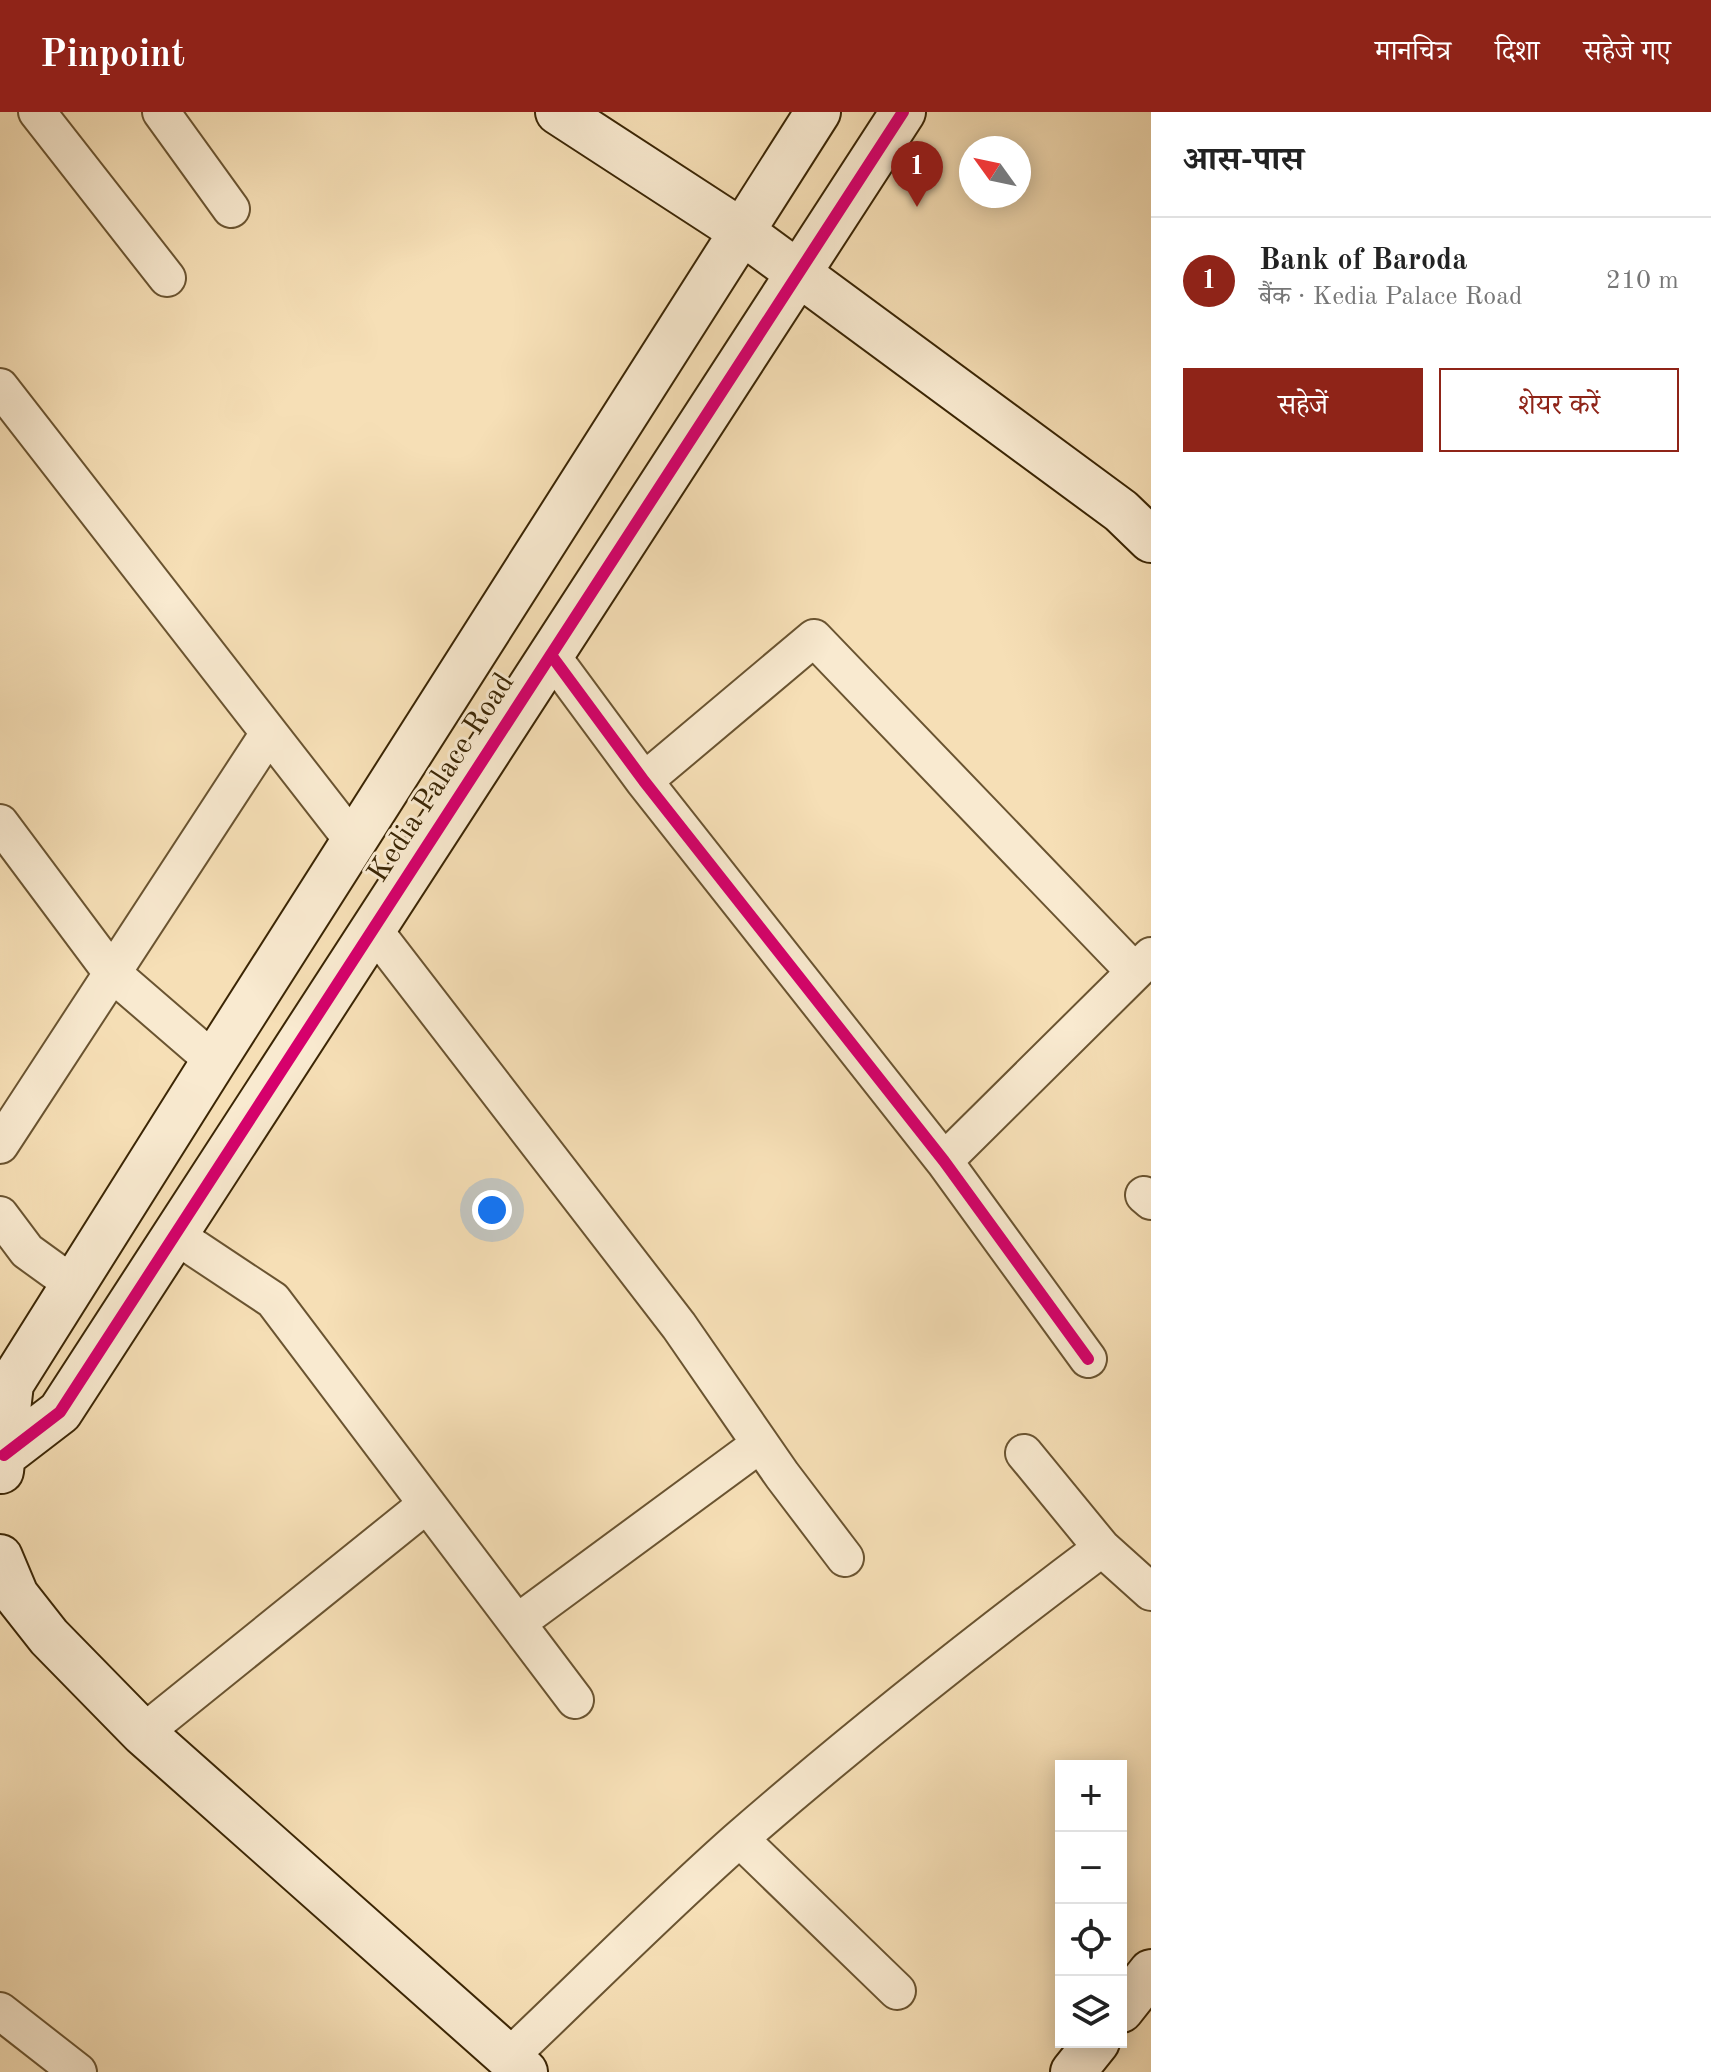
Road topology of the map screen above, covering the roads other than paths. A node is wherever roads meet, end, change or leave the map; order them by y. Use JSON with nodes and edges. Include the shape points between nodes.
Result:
{"nodes":[{"id":1,"x":37,"y":112,"type":"edge"},
{"id":2,"x":161,"y":112,"type":"edge"},
{"id":3,"x":558,"y":112,"type":"edge"},
{"id":4,"x":818,"y":112,"type":"edge"},
{"id":5,"x":903,"y":112,"type":"edge"},
{"id":6,"x":231,"y":209,"type":"dead end"},
{"id":7,"x":741,"y":231,"type":"junction"},
{"id":8,"x":799,"y":273,"type":"junction"},
{"id":9,"x":167,"y":278,"type":"dead end"},
{"id":10,"x":0,"y":387,"type":"edge"},
{"id":11,"x":1151,"y":540,"type":"edge"},
{"id":12,"x":551,"y":655,"type":"junction"},
{"id":13,"x":269,"y":733,"type":"junction"},
{"id":14,"x":644,"y":781,"type":"junction"},
{"id":15,"x":0,"y":823,"type":"edge"},
{"id":16,"x":354,"y":842,"type":"junction"},
{"id":17,"x":373,"y":929,"type":"junction"},
{"id":18,"x":1143,"y":964,"type":"edge"},
{"id":19,"x":112,"y":973,"type":"junction"},
{"id":20,"x":214,"y":1061,"type":"junction"},
{"id":21,"x":0,"y":1145,"type":"edge"},
{"id":22,"x":944,"y":1161,"type":"junction"},
{"id":23,"x":0,"y":1215,"type":"edge"},
{"id":24,"x":175,"y":1235,"type":"junction"},
{"id":25,"x":74,"y":1285,"type":"junction"},
{"id":26,"x":1088,"y":1359,"type":"dead end"},
{"id":27,"x":760,"y":1444,"type":"junction"},
{"id":28,"x":1024,"y":1453,"type":"dead end"},
{"id":29,"x":2,"y":1466,"type":"edge"},
{"id":30,"x":427,"y":1504,"type":"junction"},
{"id":31,"x":1102,"y":1548,"type":"junction"},
{"id":32,"x":0,"y":1557,"type":"edge"},
{"id":33,"x":845,"y":1558,"type":"dead end"},
{"id":34,"x":1151,"y":1592,"type":"edge"},
{"id":35,"x":517,"y":1623,"type":"junction"},
{"id":36,"x":575,"y":1700,"type":"dead end"},
{"id":37,"x":143,"y":1733,"type":"junction"},
{"id":38,"x":740,"y":1839,"type":"junction"},
{"id":39,"x":1151,"y":1972,"type":"edge"},
{"id":40,"x":897,"y":1991,"type":"dead end"},
{"id":41,"x":1127,"y":2002,"type":"edge"},
{"id":42,"x":0,"y":2011,"type":"edge"},
{"id":43,"x":1092,"y":2048,"type":"edge"},
{"id":44,"x":517,"y":2065,"type":"edge"},
{"id":45,"x":78,"y":2072,"type":"edge"},
{"id":46,"x":1073,"y":2072,"type":"edge"}],
"edges":[{"from":1,"to":9,"type":"street"},
{"from":2,"to":6,"type":"street"},
{"from":3,"to":7,"type":"street"},
{"from":4,"to":7,"type":"street","name":"Kedia Palace Road"},
{"from":5,"to":8,"type":"street","name":"Kedia Palace Road"},
{"from":7,"to":8,"type":"street"},
{"from":7,"to":16,"type":"street","name":"Kedia Palace Road"},
{"from":8,"to":11,"type":"street","via":[[1121,511]]},
{"from":8,"to":12,"type":"street","name":"Kedia Palace Road"},
{"from":10,"to":13,"type":"street"},
{"from":12,"to":14,"type":"street"},
{"from":12,"to":17,"type":"street","name":"Kedia Palace Road"},
{"from":13,"to":16,"type":"street"},
{"from":13,"to":19,"type":"street"},
{"from":14,"to":18,"type":"street","via":[[814,638]]},
{"from":14,"to":22,"type":"street"},
{"from":15,"to":19,"type":"street"},
{"from":16,"to":20,"type":"street","name":"Kedia Palace Road"},
{"from":17,"to":24,"type":"street","name":"Kedia Palace Road"},
{"from":17,"to":27,"type":"street","via":[[679,1326]]},
{"from":18,"to":22,"type":"street"},
{"from":19,"to":20,"type":"street"},
{"from":19,"to":21,"type":"street"},
{"from":20,"to":25,"type":"street","name":"Kedia Palace Road"},
{"from":22,"to":26,"type":"street"},
{"from":23,"to":25,"type":"street","via":[[27,1251]]},
{"from":24,"to":29,"type":"street","name":"Kedia Palace Road","via":[[60,1412]]},
{"from":24,"to":30,"type":"street","via":[[273,1300]]},
{"from":25,"to":29,"type":"street","name":"Kedia Palace Road","via":[[11,1384]]},
{"from":27,"to":33,"type":"street"},
{"from":27,"to":35,"type":"street"},
{"from":28,"to":31,"type":"street"},
{"from":30,"to":35,"type":"street"},
{"from":30,"to":37,"type":"street"},
{"from":31,"to":34,"type":"street"},
{"from":31,"to":38,"type":"street","via":[[976,1642]]},
{"from":32,"to":37,"type":"street","via":[[16,1595],[49,1637]]},
{"from":35,"to":36,"type":"street"},
{"from":37,"to":44,"type":"street"},
{"from":38,"to":40,"type":"street"},
{"from":38,"to":44,"type":"street","via":[[654,1917]]},
{"from":39,"to":41,"type":"street"},
{"from":42,"to":45,"type":"street"},
{"from":43,"to":46,"type":"street"}]}
